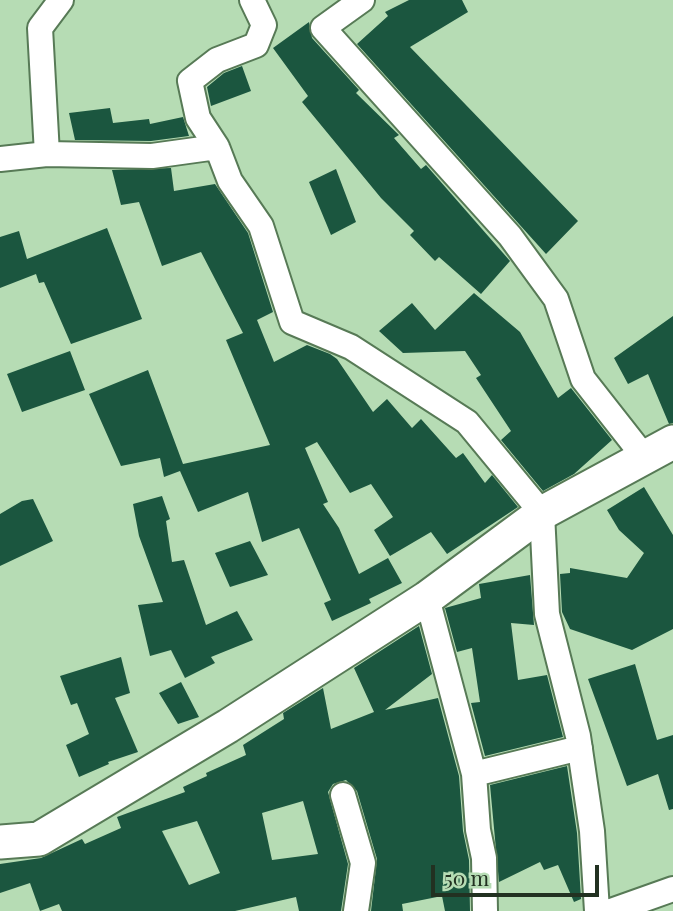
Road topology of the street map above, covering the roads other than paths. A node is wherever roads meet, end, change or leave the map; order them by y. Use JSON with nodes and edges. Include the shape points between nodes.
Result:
{"nodes":[{"id":1,"x":61,"y":0,"type":"edge"},
{"id":2,"x":252,"y":0,"type":"edge"},
{"id":3,"x":362,"y":0,"type":"edge"},
{"id":4,"x":217,"y":148,"type":"junction"},
{"id":5,"x":47,"y":154,"type":"junction"},
{"id":6,"x":0,"y":159,"type":"edge"},
{"id":7,"x":659,"y":450,"type":"edge"},
{"id":8,"x":542,"y":513,"type":"junction"},
{"id":9,"x":427,"y":598,"type":"junction"},
{"id":10,"x":580,"y":748,"type":"junction"},
{"id":11,"x":474,"y":774,"type":"junction"},
{"id":12,"x":344,"y":795,"type":"dead end"},
{"id":13,"x":0,"y":842,"type":"edge"},
{"id":14,"x":673,"y":889,"type":"edge"},
{"id":15,"x":356,"y":911,"type":"edge"},
{"id":16,"x":485,"y":911,"type":"edge"},
{"id":17,"x":597,"y":911,"type":"edge"},
{"id":18,"x":611,"y":911,"type":"edge"}],
"edges":[{"from":1,"to":5,"type":"street","via":[[40,28]]},
{"from":2,"to":4,"type":"street","via":[[264,25],[256,45],[217,60],[190,81],[198,118]]},
{"from":3,"to":7,"type":"street","via":[[323,29],[510,236],[556,299],[583,379]]},
{"from":4,"to":5,"type":"street","via":[[152,156]]},
{"from":4,"to":8,"type":"street","via":[[230,181],[261,226],[292,322],[351,347],[467,422]]},
{"from":5,"to":6,"type":"street"},
{"from":7,"to":8,"type":"main road"},
{"from":8,"to":9,"type":"main road"},
{"from":8,"to":10,"type":"street","via":[[547,614]]},
{"from":9,"to":11,"type":"street"},
{"from":9,"to":13,"type":"main road","via":[[228,726],[39,839]]},
{"from":10,"to":11,"type":"street"},
{"from":10,"to":17,"type":"street"},
{"from":11,"to":16,"type":"street"},
{"from":12,"to":15,"type":"street","via":[[363,863]]},
{"from":14,"to":18,"type":"street"}]}
